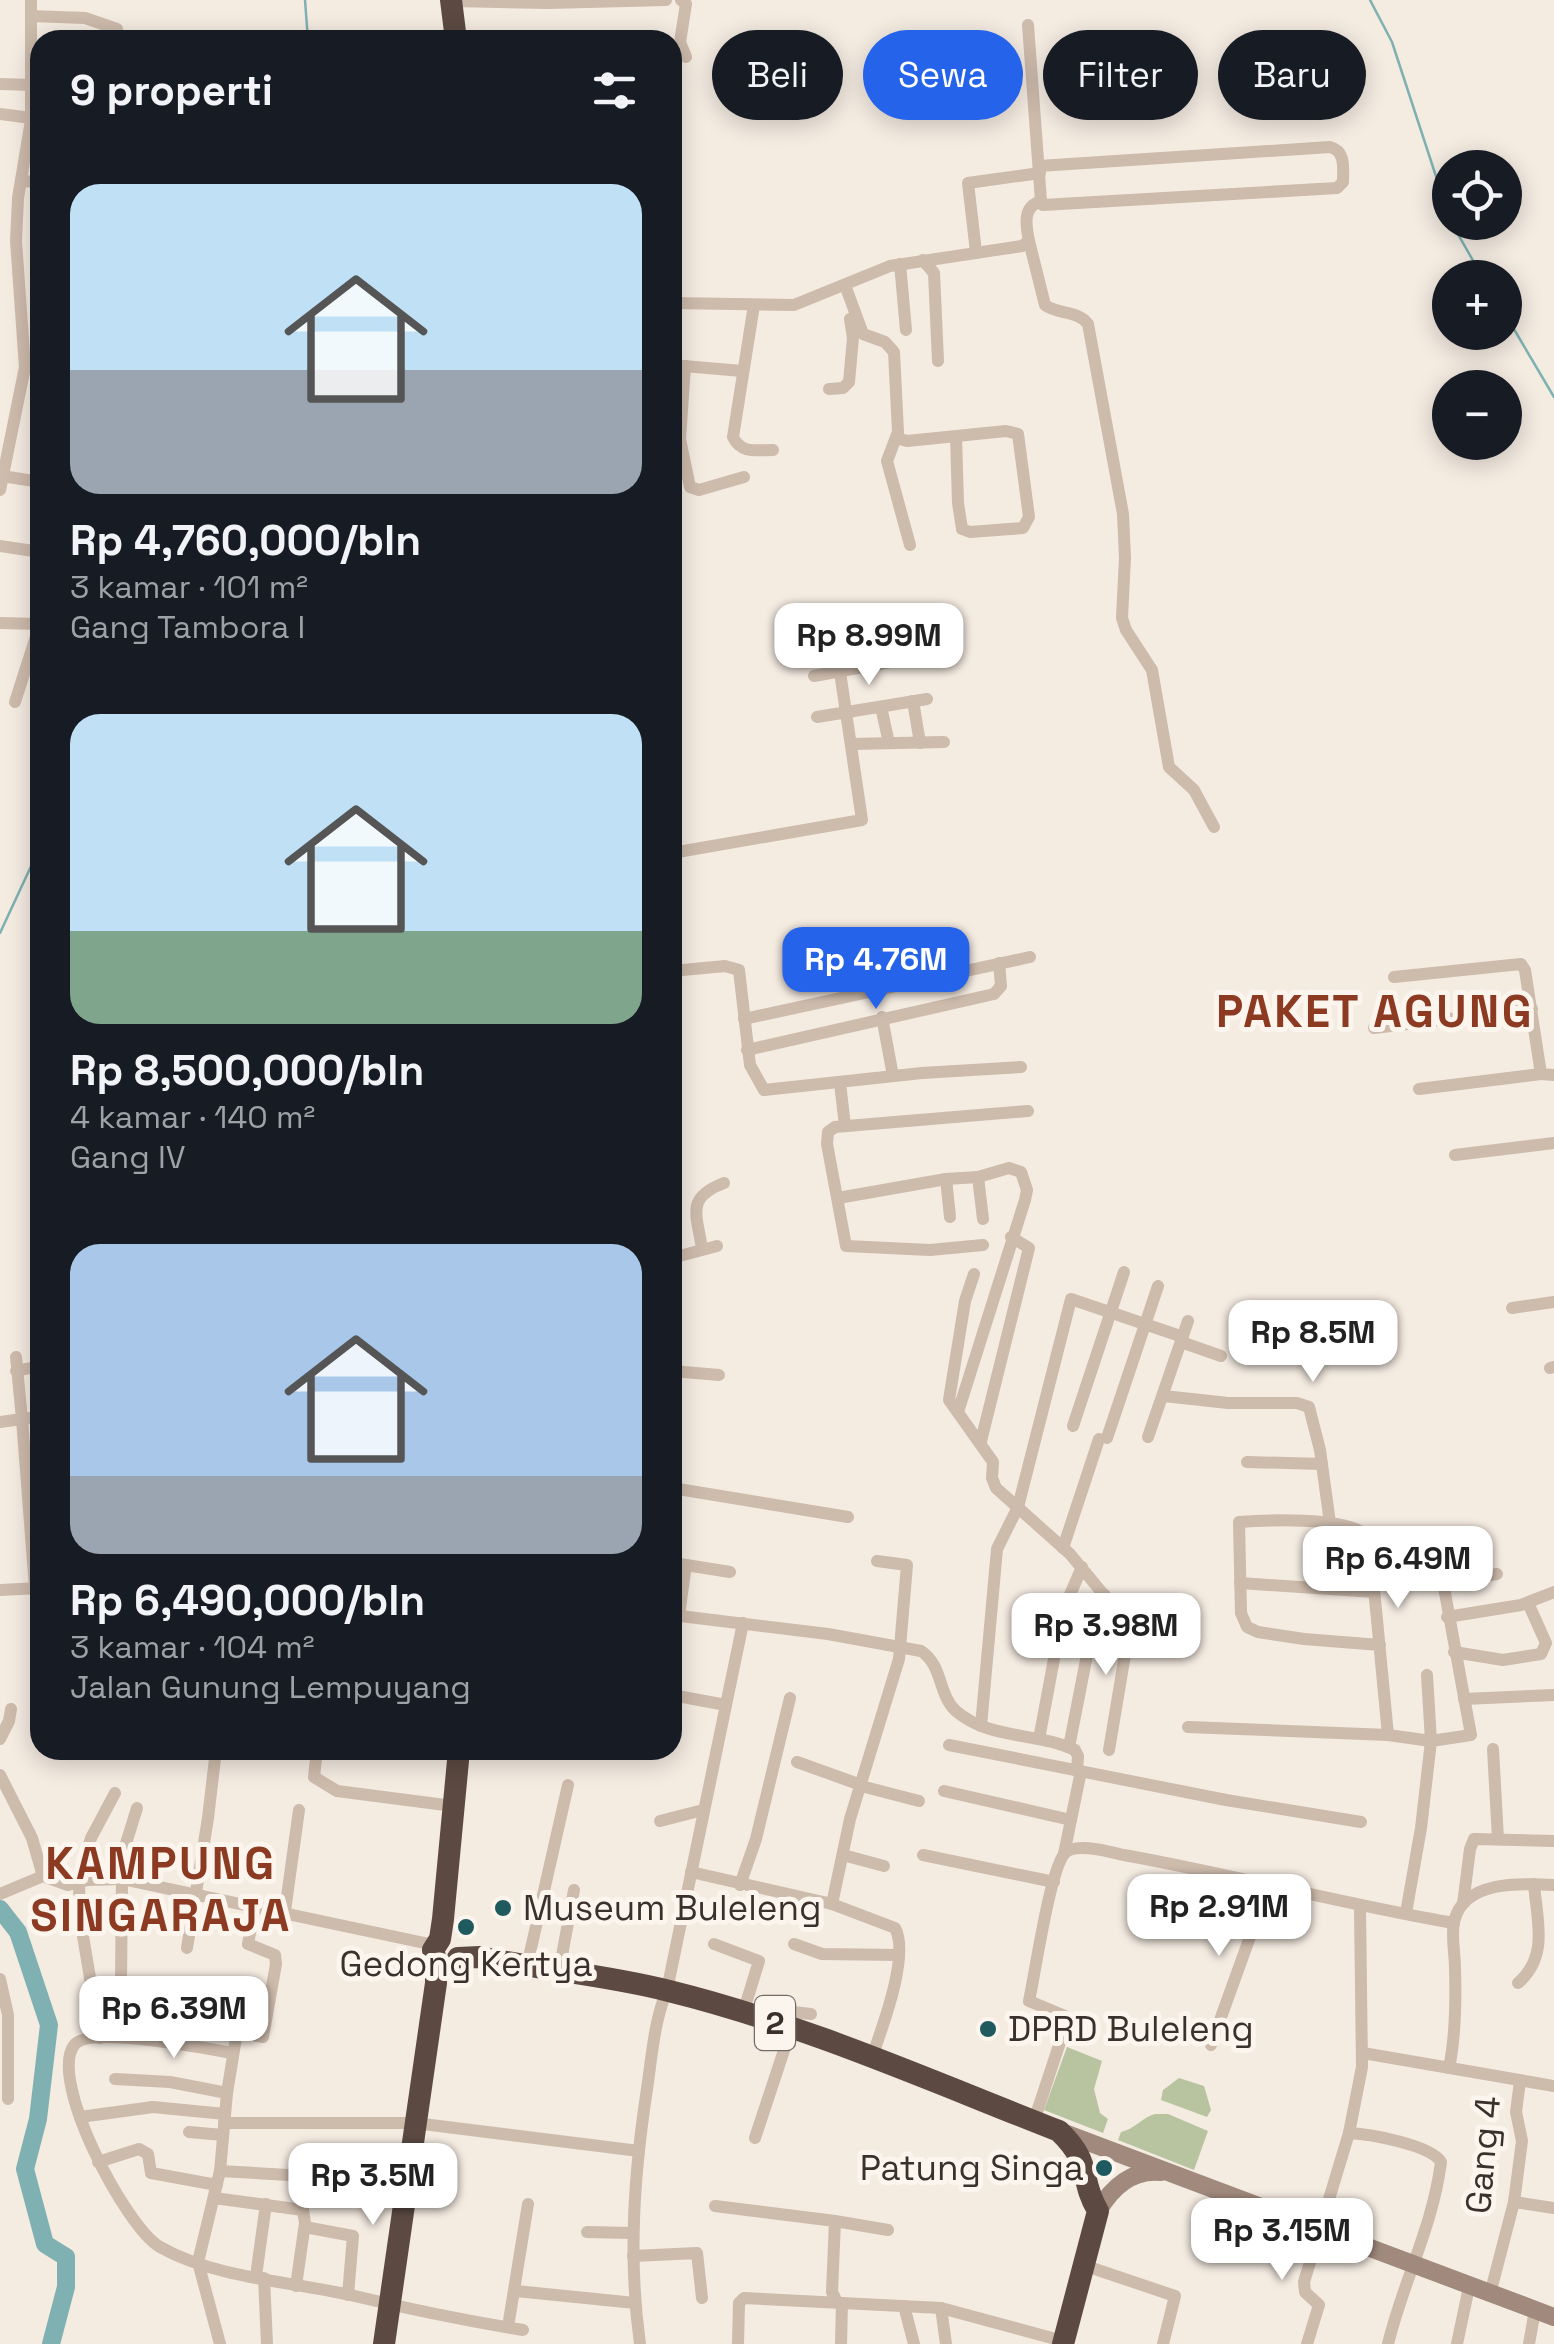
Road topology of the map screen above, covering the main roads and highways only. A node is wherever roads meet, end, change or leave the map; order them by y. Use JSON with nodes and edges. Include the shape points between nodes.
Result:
{"nodes":[{"id":1,"x":451,"y":1,"type":"edge"},
{"id":2,"x":455,"y":30,"type":"edge"},
{"id":3,"x":458,"y":1760,"type":"edge"},
{"id":4,"x":448,"y":1951,"type":"junction"},
{"id":5,"x":1059,"y":2131,"type":"junction"},
{"id":6,"x":1172,"y":2172,"type":"junction"},
{"id":7,"x":1098,"y":2211,"type":"junction"},
{"id":8,"x":1554,"y":2318,"type":"edge"},
{"id":9,"x":1063,"y":2342,"type":"edge"},
{"id":10,"x":384,"y":2344,"type":"edge"}],
"edges":[{"from":1,"to":2,"type":"highway"},
{"from":3,"to":4,"type":"highway"},
{"from":4,"to":5,"type":"highway","number":"2","via":[[667,1990],[872,2057]]},
{"from":4,"to":10,"type":"highway"},
{"from":5,"to":6,"type":"main road"},
{"from":5,"to":7,"type":"highway","via":[[1081,2155]]},
{"from":6,"to":7,"type":"main road","via":[[1132,2176]]},
{"from":6,"to":8,"type":"main road"},
{"from":7,"to":9,"type":"highway"}]}
